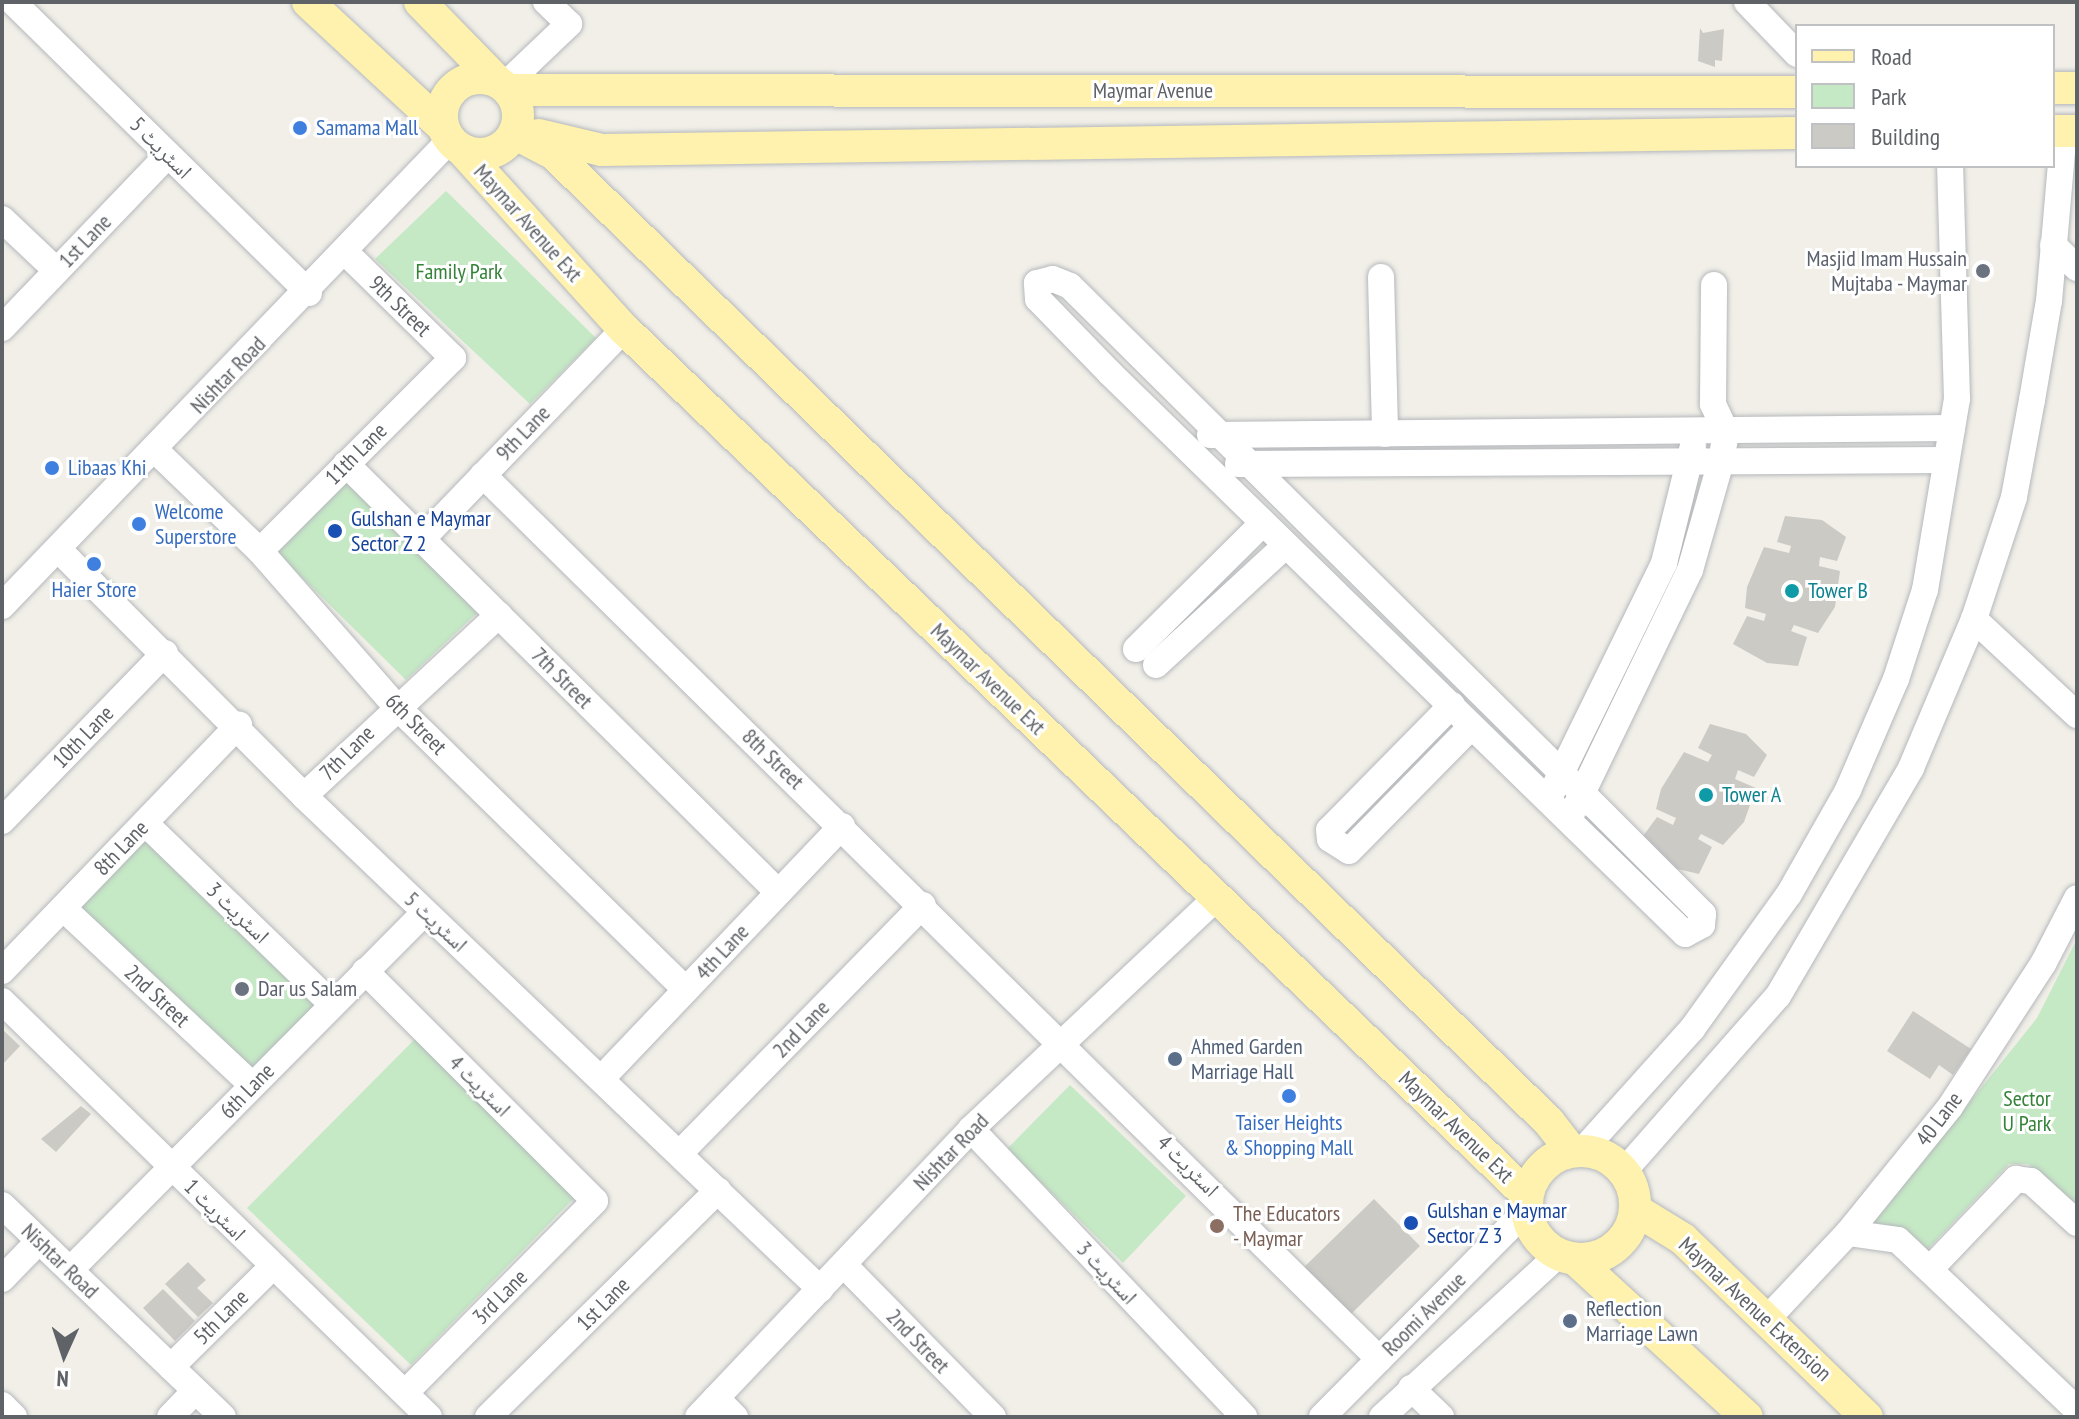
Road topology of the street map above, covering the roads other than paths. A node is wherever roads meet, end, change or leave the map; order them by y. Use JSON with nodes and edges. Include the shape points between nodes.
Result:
{"nodes":[{"id":1,"x":13,"y":2,"type":"edge"},
{"id":2,"x":308,"y":2,"type":"edge"},
{"id":3,"x":420,"y":2,"type":"edge"},
{"id":4,"x":546,"y":2,"type":"edge"},
{"id":5,"x":1747,"y":2,"type":"edge"},
{"id":6,"x":1795,"y":52,"type":"edge"},
{"id":7,"x":503,"y":86,"type":"junction"},
{"id":8,"x":2055,"y":88,"type":"edge"},
{"id":9,"x":2077,"y":88,"type":"edge"},
{"id":10,"x":1795,"y":92,"type":"edge"},
{"id":11,"x":515,"y":129,"type":"junction"},
{"id":12,"x":2065,"y":131,"type":"edge"},
{"id":13,"x":1795,"y":133,"type":"edge"},
{"id":14,"x":452,"y":139,"type":"junction"},
{"id":15,"x":168,"y":155,"type":"junction"},
{"id":16,"x":1950,"y":168,"type":"edge"},
{"id":17,"x":2,"y":219,"type":"edge"},
{"id":18,"x":2053,"y":245,"type":"junction"},
{"id":19,"x":347,"y":254,"type":"junction"},
{"id":20,"x":2077,"y":268,"type":"edge"},
{"id":21,"x":56,"y":270,"type":"junction"},
{"id":22,"x":1381,"y":277,"type":"dead end"},
{"id":23,"x":1714,"y":285,"type":"dead end"},
{"id":24,"x":309,"y":293,"type":"junction"},
{"id":25,"x":2,"y":328,"type":"edge"},
{"id":26,"x":624,"y":329,"type":"junction"},
{"id":27,"x":453,"y":358,"type":"joint"},
{"id":28,"x":1713,"y":404,"type":"junction"},
{"id":29,"x":1952,"y":428,"type":"junction"},
{"id":30,"x":1695,"y":432,"type":"junction"},
{"id":31,"x":1726,"y":432,"type":"junction"},
{"id":32,"x":1385,"y":434,"type":"junction"},
{"id":33,"x":1218,"y":435,"type":"junction"},
{"id":34,"x":1178,"y":438,"type":"junction"},
{"id":35,"x":155,"y":450,"type":"junction"},
{"id":36,"x":1946,"y":460,"type":"junction"},
{"id":37,"x":1691,"y":461,"type":"junction"},
{"id":38,"x":1721,"y":461,"type":"junction"},
{"id":39,"x":1246,"y":463,"type":"junction"},
{"id":40,"x":346,"y":464,"type":"junction"},
{"id":41,"x":1208,"y":469,"type":"junction"},
{"id":42,"x":483,"y":475,"type":"junction"},
{"id":43,"x":1263,"y":523,"type":"junction"},
{"id":44,"x":423,"y":538,"type":"junction"},
{"id":45,"x":1286,"y":545,"type":"junction"},
{"id":46,"x":58,"y":549,"type":"junction"},
{"id":47,"x":260,"y":551,"type":"junction"},
{"id":48,"x":2,"y":606,"type":"edge"},
{"id":49,"x":499,"y":615,"type":"junction"},
{"id":50,"x":1974,"y":619,"type":"junction"},
{"id":51,"x":165,"y":653,"type":"junction"},
{"id":52,"x":395,"y":705,"type":"junction"},
{"id":53,"x":1452,"y":705,"type":"junction"},
{"id":54,"x":2077,"y":715,"type":"edge"},
{"id":55,"x":239,"y":725,"type":"junction"},
{"id":56,"x":1470,"y":728,"type":"junction"},
{"id":57,"x":1561,"y":775,"type":"junction"},
{"id":58,"x":1582,"y":793,"type":"junction"},
{"id":59,"x":304,"y":796,"type":"junction"},
{"id":60,"x":1547,"y":800,"type":"junction"},
{"id":61,"x":2,"y":821,"type":"edge"},
{"id":62,"x":1569,"y":821,"type":"junction"},
{"id":63,"x":145,"y":823,"type":"junction"},
{"id":64,"x":842,"y":826,"type":"junction"},
{"id":65,"x":778,"y":892,"type":"junction"},
{"id":66,"x":1216,"y":898,"type":"junction"},
{"id":67,"x":2077,"y":898,"type":"edge"},
{"id":68,"x":923,"y":905,"type":"junction"},
{"id":69,"x":63,"y":908,"type":"junction"},
{"id":70,"x":425,"y":912,"type":"junction"},
{"id":71,"x":2,"y":971,"type":"edge"},
{"id":72,"x":365,"y":971,"type":"junction"},
{"id":73,"x":686,"y":990,"type":"junction"},
{"id":74,"x":2,"y":1001,"type":"edge"},
{"id":75,"x":332,"y":1004,"type":"junction"},
{"id":76,"x":1064,"y":1042,"type":"junction"},
{"id":77,"x":602,"y":1078,"type":"junction"},
{"id":78,"x":252,"y":1085,"type":"junction"},
{"id":79,"x":971,"y":1129,"type":"junction"},
{"id":80,"x":1577,"y":1151,"type":"junction"},
{"id":81,"x":680,"y":1153,"type":"junction"},
{"id":82,"x":174,"y":1168,"type":"junction"},
{"id":83,"x":1624,"y":1171,"type":"junction"},
{"id":84,"x":718,"y":1190,"type":"junction"},
{"id":85,"x":595,"y":1201,"type":"joint"},
{"id":86,"x":1526,"y":1203,"type":"junction"},
{"id":87,"x":2,"y":1205,"type":"edge"},
{"id":88,"x":1636,"y":1210,"type":"junction"},
{"id":89,"x":2077,"y":1223,"type":"edge"},
{"id":90,"x":1848,"y":1233,"type":"junction"},
{"id":91,"x":39,"y":1241,"type":"junction"},
{"id":92,"x":1567,"y":1258,"type":"junction"},
{"id":93,"x":844,"y":1265,"type":"junction"},
{"id":94,"x":272,"y":1267,"type":"junction"},
{"id":95,"x":1932,"y":1267,"type":"junction"},
{"id":96,"x":70,"y":1270,"type":"junction"},
{"id":97,"x":2,"y":1279,"type":"edge"},
{"id":98,"x":820,"y":1289,"type":"junction"},
{"id":99,"x":1769,"y":1317,"type":"junction"},
{"id":100,"x":1379,"y":1359,"type":"junction"},
{"id":101,"x":171,"y":1367,"type":"junction"},
{"id":102,"x":1411,"y":1388,"type":"junction"},
{"id":103,"x":195,"y":1391,"type":"junction"},
{"id":104,"x":405,"y":1393,"type":"junction"},
{"id":105,"x":2,"y":1405,"type":"edge"},
{"id":106,"x":707,"y":1407,"type":"edge"},
{"id":107,"x":2077,"y":1410,"type":"edge"},
{"id":108,"x":14,"y":1417,"type":"edge"},
{"id":109,"x":170,"y":1417,"type":"edge"},
{"id":110,"x":223,"y":1417,"type":"edge"},
{"id":111,"x":429,"y":1417,"type":"edge"},
{"id":112,"x":488,"y":1417,"type":"edge"},
{"id":113,"x":735,"y":1417,"type":"edge"},
{"id":114,"x":993,"y":1417,"type":"edge"},
{"id":115,"x":1244,"y":1417,"type":"edge"},
{"id":116,"x":1322,"y":1417,"type":"edge"},
{"id":117,"x":1382,"y":1417,"type":"edge"},
{"id":118,"x":1441,"y":1417,"type":"edge"},
{"id":119,"x":1747,"y":1417,"type":"edge"},
{"id":120,"x":1867,"y":1417,"type":"edge"}],
"edges":[{"from":1,"to":15,"type":"street","name":"اسٹریٹ 5"},
{"from":2,"to":14,"type":"main road","name":"Maymar Avenue Ext"},
{"from":3,"to":7,"type":"main road"},
{"from":4,"to":7,"type":"street","via":[[569,24]]},
{"from":5,"to":6,"type":"street"},
{"from":7,"to":10,"type":"main road","name":"Maymar Avenue"},
{"from":7,"to":11,"type":"main road"},
{"from":7,"to":14,"type":"main road","via":[[468,79],[454,86],[445,98]]},
{"from":8,"to":9,"type":"main road"},
{"from":11,"to":13,"type":"main road","via":[[565,146],[602,150]]},
{"from":11,"to":14,"type":"main road","via":[[492,152]]},
{"from":11,"to":80,"type":"main road","via":[[554,154]]},
{"from":12,"to":18,"type":"street"},
{"from":14,"to":19,"type":"street","name":"Nishtar Road"},
{"from":14,"to":26,"type":"main road","name":"Maymar Avenue Ext"},
{"from":15,"to":21,"type":"street","name":"1st Lane"},
{"from":15,"to":24,"type":"street","name":"اسٹریٹ 5"},
{"from":16,"to":29,"type":"street","via":[[1959,299]]},
{"from":17,"to":21,"type":"street"},
{"from":18,"to":20,"type":"street"},
{"from":18,"to":50,"type":"street","via":[[2014,497]]},
{"from":19,"to":24,"type":"street","name":"Nishtar Road"},
{"from":19,"to":27,"type":"street","name":"9th Street"},
{"from":21,"to":25,"type":"street","name":"1st Lane"},
{"from":22,"to":32,"type":"street"},
{"from":23,"to":28,"type":"street"},
{"from":24,"to":35,"type":"street","name":"Nishtar Road"},
{"from":26,"to":42,"type":"street","name":"9th Lane"},
{"from":26,"to":66,"type":"main road","name":"Maymar Avenue Ext"},
{"from":27,"to":40,"type":"street","name":"11th Lane"},
{"from":28,"to":30,"type":"street"},
{"from":28,"to":31,"type":"street"},
{"from":29,"to":31,"type":"street"},
{"from":29,"to":36,"type":"street"},
{"from":30,"to":31,"type":"street"},
{"from":30,"to":32,"type":"street"},
{"from":30,"to":37,"type":"street"},
{"from":31,"to":38,"type":"street"},
{"from":32,"to":33,"type":"street"},
{"from":33,"to":34,"type":"street"},
{"from":33,"to":34,"type":"street","via":[[1070,286],[1053,279],[1037,283],[1038,299]]},
{"from":33,"to":39,"type":"street"},
{"from":34,"to":41,"type":"street"},
{"from":35,"to":46,"type":"street","name":"Nishtar Road"},
{"from":35,"to":47,"type":"street","name":"6th Street"},
{"from":36,"to":38,"type":"street"},
{"from":36,"to":80,"type":"street","via":[[1925,590],[1896,679],[1848,790],[1789,894],[1692,1029]]},
{"from":37,"to":38,"type":"street"},
{"from":37,"to":39,"type":"street"},
{"from":37,"to":57,"type":"street","via":[[1664,563]]},
{"from":38,"to":58,"type":"street","via":[[1690,570]]},
{"from":39,"to":41,"type":"street"},
{"from":39,"to":57,"type":"street"},
{"from":40,"to":44,"type":"street","name":"7th Street"},
{"from":40,"to":47,"type":"street","name":"11th Lane"},
{"from":41,"to":43,"type":"street"},
{"from":42,"to":44,"type":"street","name":"9th Lane"},
{"from":42,"to":64,"type":"street","name":"8th Street"},
{"from":43,"to":45,"type":"street"},
{"from":43,"to":45,"type":"street","via":[[1146,657]]},
{"from":44,"to":49,"type":"street","name":"7th Street"},
{"from":45,"to":53,"type":"street"},
{"from":46,"to":48,"type":"street","name":"Nishtar Road"},
{"from":46,"to":51,"type":"street","name":"اسٹریٹ 5"},
{"from":47,"to":52,"type":"street","name":"6th Street"},
{"from":49,"to":52,"type":"street","name":"7th Lane"},
{"from":49,"to":65,"type":"street","name":"7th Street"},
{"from":50,"to":54,"type":"street"},
{"from":50,"to":83,"type":"street","via":[[1911,768],[1778,996]]},
{"from":51,"to":55,"type":"street","name":"اسٹریٹ 5"},
{"from":51,"to":61,"type":"street","name":"10th Lane"},
{"from":52,"to":59,"type":"street","name":"7th Lane"},
{"from":52,"to":73,"type":"street","name":"6th Street"},
{"from":53,"to":56,"type":"street"},
{"from":53,"to":56,"type":"street","via":[[1329,830],[1330,839],[1349,851]]},
{"from":55,"to":59,"type":"street","name":"اسٹریٹ 5"},
{"from":55,"to":63,"type":"street","name":"8th Lane"},
{"from":56,"to":60,"type":"street"},
{"from":57,"to":58,"type":"street"},
{"from":57,"to":60,"type":"street"},
{"from":58,"to":62,"type":"street"},
{"from":58,"to":62,"type":"street","via":[[1703,914],[1702,925],[1685,934]]},
{"from":59,"to":70,"type":"street","name":"اسٹریٹ 5"},
{"from":60,"to":62,"type":"street"},
{"from":63,"to":69,"type":"street","name":"8th Lane"},
{"from":63,"to":75,"type":"street","name":"اسٹریٹ 3"},
{"from":64,"to":65,"type":"street","name":"4th Lane"},
{"from":64,"to":68,"type":"street","name":"8th Street"},
{"from":65,"to":73,"type":"street","name":"4th Lane"},
{"from":66,"to":76,"type":"street","name":"Nishtar Road"},
{"from":66,"to":86,"type":"main road","name":"Maymar Avenue Ext"},
{"from":67,"to":90,"type":"street","name":"40 Lane","via":[[2043,964],[1950,1107]]},
{"from":68,"to":76,"type":"street","name":"8th Street"},
{"from":68,"to":81,"type":"street","name":"2nd Lane"},
{"from":69,"to":71,"type":"street","name":"8th Lane"},
{"from":69,"to":78,"type":"street","name":"2nd Street"},
{"from":70,"to":72,"type":"street","name":"6th Lane"},
{"from":70,"to":77,"type":"street","name":"اسٹریٹ 5"},
{"from":72,"to":75,"type":"street","name":"6th Lane"},
{"from":72,"to":85,"type":"street","name":"اسٹریٹ 4"},
{"from":73,"to":77,"type":"street","name":"4th Lane"},
{"from":74,"to":82,"type":"street","name":"اسٹریٹ 1"},
{"from":75,"to":78,"type":"street","name":"6th Lane"},
{"from":76,"to":79,"type":"street","name":"Nishtar Road"},
{"from":76,"to":100,"type":"street","name":"اسٹریٹ 4"},
{"from":77,"to":81,"type":"street","name":"اسٹریٹ 5"},
{"from":78,"to":82,"type":"street","name":"6th Lane"},
{"from":79,"to":93,"type":"street","name":"Nishtar Road"},
{"from":79,"to":115,"type":"street","name":"اسٹریٹ 3"},
{"from":80,"to":83,"type":"main road","via":[[1606,1156]]},
{"from":80,"to":86,"type":"main road","via":[[1535,1175]]},
{"from":81,"to":84,"type":"street","name":"اسٹریٹ 5"},
{"from":82,"to":94,"type":"street","name":"اسٹریٹ 1"},
{"from":82,"to":96,"type":"street","name":"6th Lane"},
{"from":83,"to":88,"type":"main road"},
{"from":84,"to":98,"type":"street","name":"اسٹریٹ 5"},
{"from":84,"to":112,"type":"street","name":"1st Lane"},
{"from":85,"to":104,"type":"street","name":"3rd Lane"},
{"from":86,"to":92,"type":"main road","via":[[1531,1229]]},
{"from":86,"to":100,"type":"street","name":"Roomi Avenue"},
{"from":87,"to":91,"type":"street","name":"Nishtar Road"},
{"from":88,"to":92,"type":"main road","via":[[1616,1248]]},
{"from":88,"to":99,"type":"main road","name":"Maymar Avenue Extension","via":[[1683,1239]]},
{"from":89,"to":95,"type":"street","via":[[2031,1181],[2016,1179]]},
{"from":90,"to":95,"type":"street","via":[[1898,1240]]},
{"from":90,"to":99,"type":"street","name":"40 Lane"},
{"from":91,"to":96,"type":"street","name":"Nishtar Road"},
{"from":91,"to":97,"type":"street"},
{"from":92,"to":102,"type":"street","name":"Roomi Avenue"},
{"from":92,"to":119,"type":"main road"},
{"from":93,"to":98,"type":"street","name":"Nishtar Road"},
{"from":93,"to":114,"type":"street","name":"2nd Street"},
{"from":94,"to":101,"type":"street","name":"5th Lane"},
{"from":94,"to":104,"type":"street","name":"اسٹریٹ 1"},
{"from":95,"to":107,"type":"street"},
{"from":96,"to":101,"type":"street","name":"Nishtar Road"},
{"from":98,"to":106,"type":"street","name":"Nishtar Road"},
{"from":99,"to":120,"type":"main road","name":"Maymar Avenue Extension"},
{"from":100,"to":116,"type":"street","name":"Roomi Avenue"},
{"from":101,"to":103,"type":"street","name":"Nishtar Road"},
{"from":102,"to":117,"type":"street","name":"Roomi Avenue"},
{"from":102,"to":118,"type":"street"},
{"from":103,"to":109,"type":"street"},
{"from":103,"to":110,"type":"street","name":"Nishtar Road"},
{"from":104,"to":111,"type":"street","name":"اسٹریٹ 1"},
{"from":105,"to":108,"type":"street"},
{"from":106,"to":113,"type":"street"}]}
